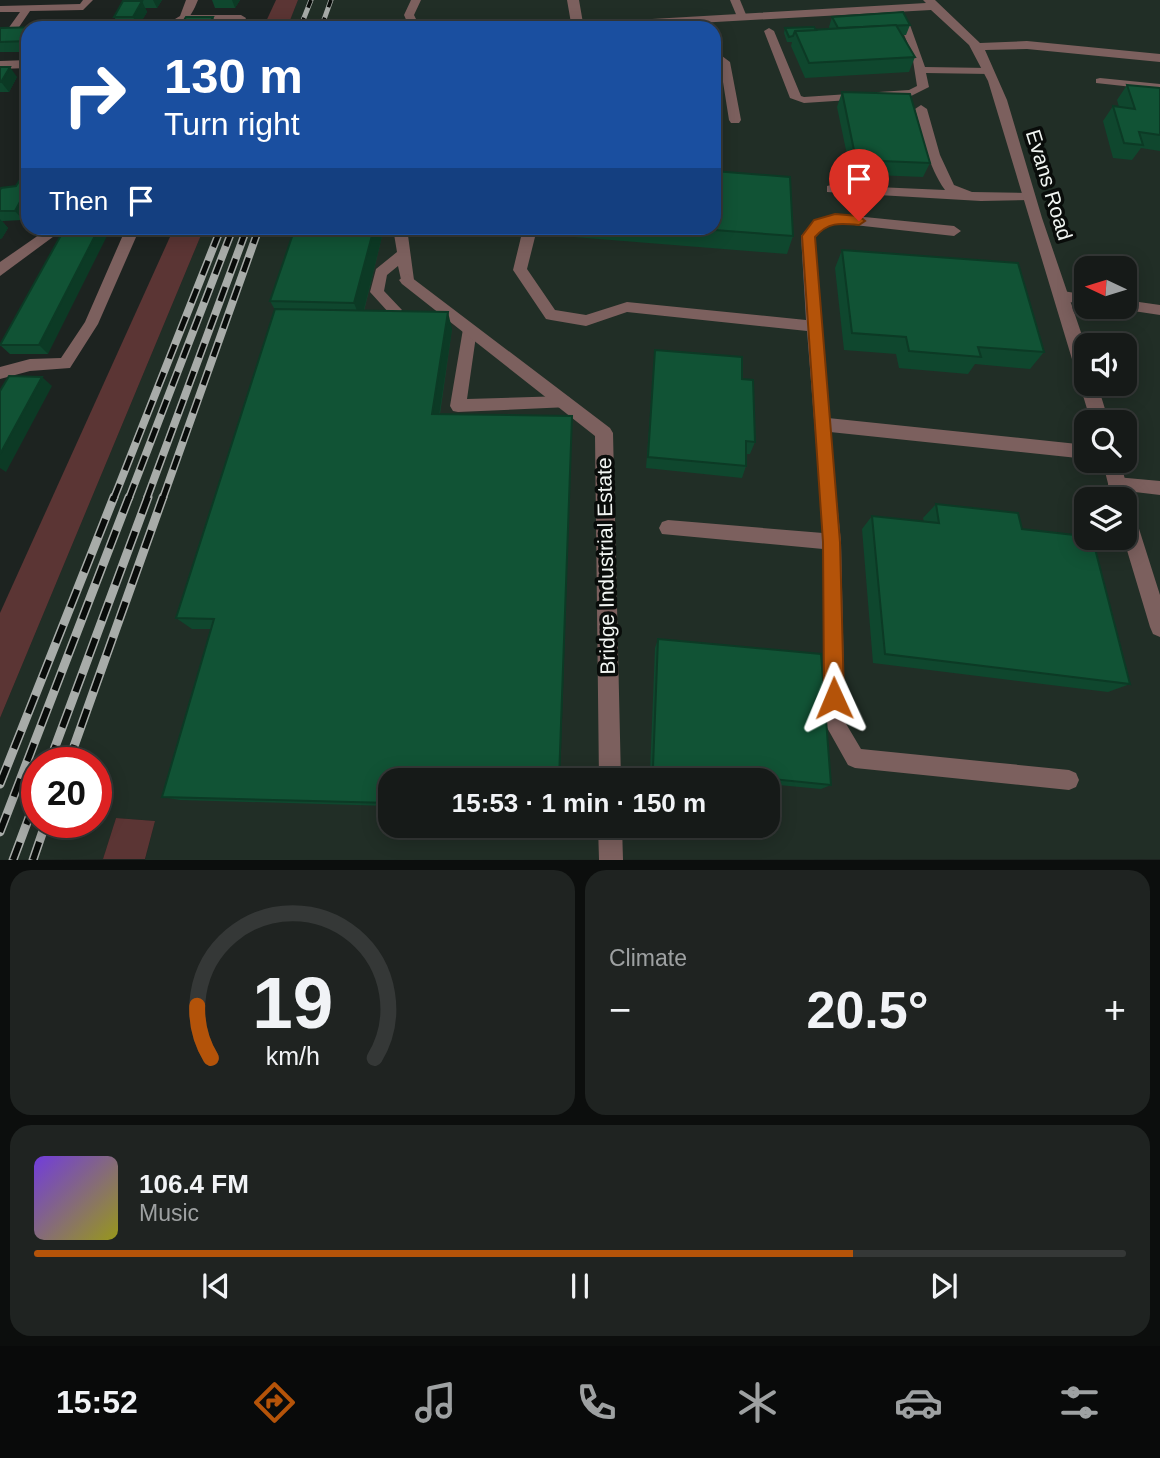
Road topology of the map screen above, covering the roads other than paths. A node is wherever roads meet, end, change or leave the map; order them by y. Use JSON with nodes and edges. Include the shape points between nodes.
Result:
{"nodes":[{"id":1,"x":88,"y":0,"type":"edge"},
{"id":2,"x":192,"y":0,"type":"edge"},
{"id":3,"x":416,"y":0,"type":"edge"},
{"id":4,"x":573,"y":0,"type":"edge"},
{"id":5,"x":735,"y":0,"type":"edge"},
{"id":6,"x":931,"y":3,"type":"edge"},
{"id":7,"x":0,"y":9,"type":"edge"},
{"id":8,"x":27,"y":9,"type":"junction"},
{"id":9,"x":742,"y":17,"type":"junction"},
{"id":10,"x":186,"y":18,"type":"junction"},
{"id":11,"x":180,"y":21,"type":"edge"},
{"id":12,"x":240,"y":21,"type":"edge"},
{"id":13,"x":410,"y":21,"type":"edge"},
{"id":14,"x":577,"y":21,"type":"edge"},
{"id":15,"x":719,"y":21,"type":"edge"},
{"id":16,"x":905,"y":25,"type":"edge"},
{"id":17,"x":769,"y":31,"type":"dead end"},
{"id":18,"x":0,"y":47,"type":"edge"},
{"id":19,"x":977,"y":47,"type":"junction"},
{"id":20,"x":721,"y":59,"type":"edge"},
{"id":21,"x":1159,"y":60,"type":"edge"},
{"id":22,"x":21,"y":64,"type":"edge"},
{"id":23,"x":0,"y":65,"type":"edge"},
{"id":24,"x":919,"y":70,"type":"junction"},
{"id":25,"x":989,"y":71,"type":"junction"},
{"id":26,"x":1100,"y":81,"type":"dead end"},
{"id":27,"x":1160,"y":88,"type":"edge"},
{"id":28,"x":921,"y":109,"type":"dead end"},
{"id":29,"x":735,"y":121,"type":"dead end"},
{"id":30,"x":831,"y":189,"type":"dead end"},
{"id":31,"x":959,"y":195,"type":"junction"},
{"id":32,"x":1028,"y":197,"type":"junction"},
{"id":33,"x":954,"y":231,"type":"dead end"},
{"id":34,"x":48,"y":235,"type":"edge"},
{"id":35,"x":130,"y":235,"type":"edge"},
{"id":36,"x":401,"y":235,"type":"edge"},
{"id":37,"x":527,"y":237,"type":"dead end"},
{"id":38,"x":403,"y":254,"type":"junction"},
{"id":39,"x":0,"y":270,"type":"edge"},
{"id":40,"x":407,"y":279,"type":"joint"},
{"id":41,"x":1063,"y":296,"type":"junction"},
{"id":42,"x":1074,"y":298,"type":"edge"},
{"id":43,"x":1138,"y":308,"type":"edge"},
{"id":44,"x":395,"y":310,"type":"edge"},
{"id":45,"x":1159,"y":313,"type":"edge"},
{"id":46,"x":814,"y":326,"type":"junction"},
{"id":47,"x":470,"y":328,"type":"junction"},
{"id":48,"x":1074,"y":333,"type":"edge"},
{"id":49,"x":0,"y":373,"type":"edge"},
{"id":50,"x":564,"y":401,"type":"junction"},
{"id":51,"x":821,"y":424,"type":"junction"},
{"id":52,"x":1074,"y":451,"type":"edge"},
{"id":53,"x":1160,"y":488,"type":"edge"},
{"id":54,"x":1137,"y":490,"type":"edge"},
{"id":55,"x":668,"y":528,"type":"dead end"},
{"id":56,"x":832,"y":542,"type":"junction"},
{"id":57,"x":1136,"y":550,"type":"edge"},
{"id":58,"x":1160,"y":627,"type":"edge"},
{"id":59,"x":610,"y":768,"type":"edge"},
{"id":60,"x":1069,"y":780,"type":"dead end"},
{"id":61,"x":610,"y":838,"type":"edge"},
{"id":62,"x":611,"y":859,"type":"edge"}],
"edges":[{"from":1,"to":8,"type":"lane","via":[[83,7]]},
{"from":2,"to":10,"type":"street"},
{"from":3,"to":13,"type":"lane"},
{"from":4,"to":14,"type":"street"},
{"from":5,"to":9,"type":"lane"},
{"from":6,"to":9,"type":"street","name":"Evans Road"},
{"from":6,"to":19,"type":"street","name":"Evans Road"},
{"from":7,"to":8,"type":"lane"},
{"from":8,"to":18,"type":"lane"},
{"from":9,"to":15,"type":"street","name":"Evans Road"},
{"from":10,"to":11,"type":"street"},
{"from":10,"to":12,"type":"lane"},
{"from":16,"to":24,"type":"lane"},
{"from":17,"to":24,"type":"lane","via":[[796,98],[911,93],[923,87]]},
{"from":19,"to":21,"type":"street","via":[[1027,45]]},
{"from":19,"to":25,"type":"street","name":"Evans Road"},
{"from":20,"to":29,"type":"lane"},
{"from":22,"to":23,"type":"street"},
{"from":24,"to":25,"type":"lane"},
{"from":25,"to":32,"type":"street","name":"Evans Road"},
{"from":26,"to":27,"type":"lane"},
{"from":28,"to":31,"type":"lane","via":[[948,188]]},
{"from":30,"to":31,"type":"lane"},
{"from":31,"to":32,"type":"lane"},
{"from":32,"to":41,"type":"street","name":"Evans Road"},
{"from":33,"to":46,"type":"lane","via":[[835,218],[819,224],[808,236]]},
{"from":34,"to":39,"type":"street"},
{"from":35,"to":49,"type":"lane","via":[[91,324],[65,364],[30,365]]},
{"from":36,"to":38,"type":"lane"},
{"from":37,"to":46,"type":"lane","via":[[520,270],[551,315],[586,321],[627,307]]},
{"from":38,"to":40,"type":"lane"},
{"from":38,"to":44,"type":"lane","via":[[381,273],[377,292]]},
{"from":40,"to":47,"type":"street","name":"Bridge Industrial Estate"},
{"from":41,"to":42,"type":"lane"},
{"from":41,"to":48,"type":"street","name":"Evans Road"},
{"from":43,"to":45,"type":"lane"},
{"from":46,"to":51,"type":"lane"},
{"from":47,"to":50,"type":"street","name":"Bridge Industrial Estate"},
{"from":47,"to":50,"type":"lane","via":[[458,406]]},
{"from":50,"to":59,"type":"street","name":"Bridge Industrial Estate","via":[[604,433]]},
{"from":51,"to":52,"type":"lane"},
{"from":51,"to":56,"type":"lane"},
{"from":53,"to":54,"type":"lane"},
{"from":55,"to":56,"type":"lane"},
{"from":56,"to":60,"type":"lane","via":[[835,724],[855,758]]},
{"from":57,"to":58,"type":"street"},
{"from":61,"to":62,"type":"street"}]}
